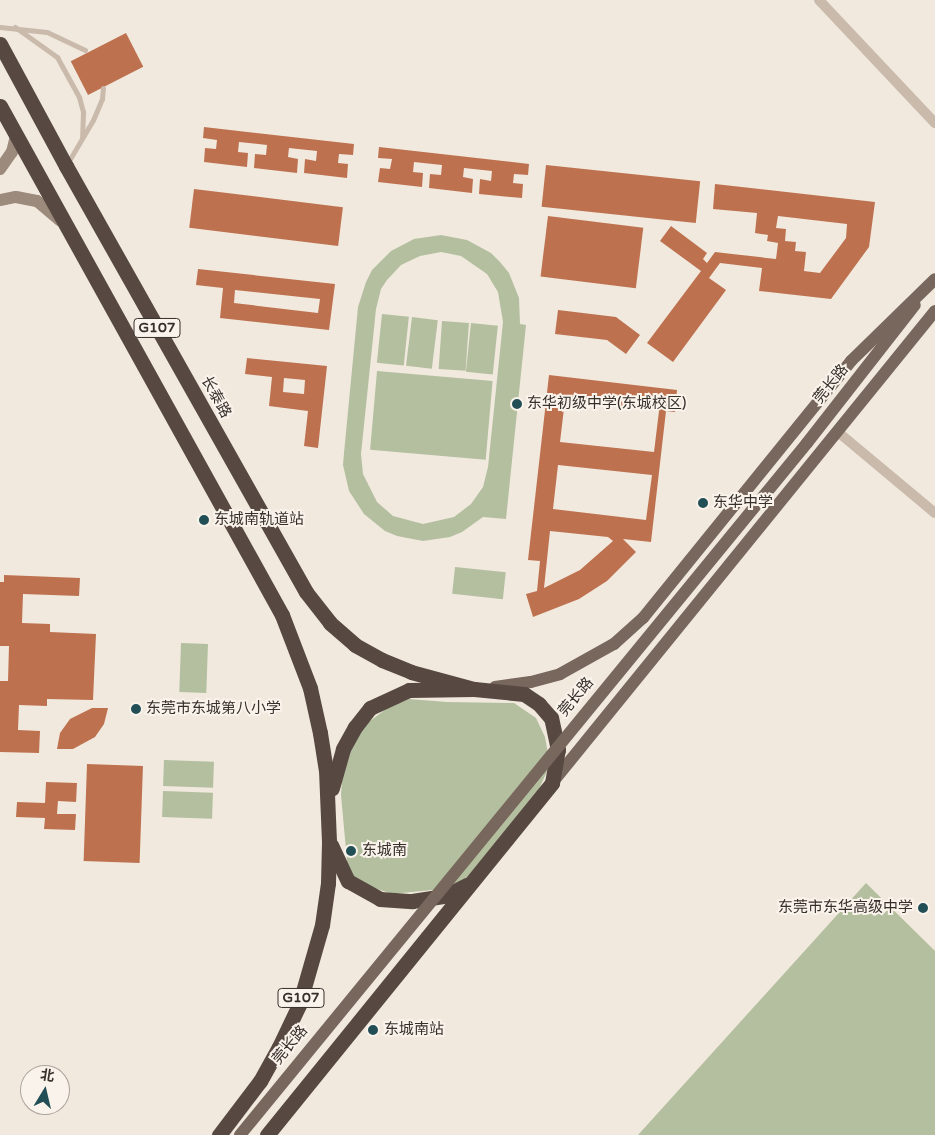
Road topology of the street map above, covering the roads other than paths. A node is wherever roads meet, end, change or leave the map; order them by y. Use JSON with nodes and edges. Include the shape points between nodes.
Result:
{"nodes":[{"id":1,"x":819,"y":0,"type":"edge"},
{"id":2,"x":0,"y":27,"type":"edge"},
{"id":3,"x":15,"y":27,"type":"junction"},
{"id":4,"x":0,"y":44,"type":"edge"},
{"id":5,"x":85,"y":50,"type":"dead end"},
{"id":6,"x":104,"y":88,"type":"dead end"},
{"id":7,"x":0,"y":106,"type":"edge"},
{"id":8,"x":935,"y":123,"type":"edge"},
{"id":9,"x":16,"y":136,"type":"junction"},
{"id":10,"x":82,"y":138,"type":"junction"},
{"id":11,"x":66,"y":166,"type":"junction"},
{"id":12,"x":0,"y":169,"type":"edge"},
{"id":13,"x":0,"y":200,"type":"edge"},
{"id":14,"x":65,"y":226,"type":"junction"},
{"id":15,"x":935,"y":279,"type":"edge"},
{"id":16,"x":935,"y":311,"type":"edge"},
{"id":17,"x":838,"y":432,"type":"junction"},
{"id":18,"x":935,"y":513,"type":"edge"},
{"id":19,"x":474,"y":688,"type":"junction"},
{"id":20,"x":552,"y":783,"type":"junction"},
{"id":21,"x":328,"y":812,"type":"junction"},
{"id":22,"x":329,"y":842,"type":"junction"},
{"id":23,"x":475,"y":880,"type":"junction"},
{"id":24,"x":219,"y":1135,"type":"edge"},
{"id":25,"x":240,"y":1135,"type":"edge"},
{"id":26,"x":267,"y":1135,"type":"edge"}],
"edges":[{"from":1,"to":8,"type":"street"},
{"from":2,"to":3,"type":"lane"},
{"from":3,"to":5,"type":"lane","via":[[47,32]]},
{"from":3,"to":10,"type":"lane","via":[[57,57],[83,112]]},
{"from":4,"to":11,"type":"highway","name":"长泰路","number":"G107"},
{"from":6,"to":10,"type":"lane","via":[[102,100]]},
{"from":7,"to":9,"type":"highway","number":"G107"},
{"from":9,"to":12,"type":"street","via":[[12,152]]},
{"from":9,"to":14,"type":"highway","number":"G107"},
{"from":10,"to":11,"type":"lane"},
{"from":11,"to":19,"type":"highway","name":"长泰路","number":"G107","via":[[306,592],[330,623],[354,645],[382,660],[411,672]]},
{"from":13,"to":14,"type":"street","via":[[16,197],[37,201]]},
{"from":14,"to":21,"type":"highway","number":"G107","via":[[282,615],[310,688],[326,770]]},
{"from":15,"to":19,"type":"main road","name":"莞长路","via":[[851,361],[643,618],[588,660],[560,674],[523,683]]},
{"from":15,"to":25,"type":"main road","name":"莞长路","bridge":true,"via":[[807,443]]},
{"from":16,"to":17,"type":"main road"},
{"from":17,"to":18,"type":"street"},
{"from":17,"to":20,"type":"main road"},
{"from":19,"to":20,"type":"highway","number":"G107","via":[[524,694],[551,718],[558,750]]},
{"from":19,"to":21,"type":"highway","via":[[409,690],[370,708],[343,749]]},
{"from":20,"to":23,"type":"highway","number":"G107"},
{"from":21,"to":22,"type":"highway","name":"莞长路","number":"G107"},
{"from":22,"to":23,"type":"highway","via":[[348,881],[380,900],[412,901],[445,896]]},
{"from":22,"to":24,"type":"highway","name":"莞长路","number":"G107","via":[[322,925],[299,1006],[260,1081]]},
{"from":23,"to":26,"type":"highway","number":"G107"}]}
